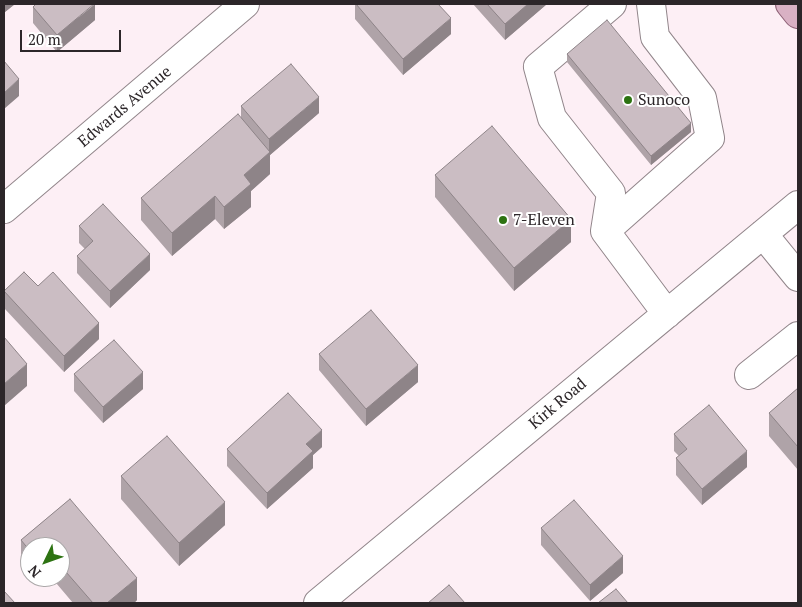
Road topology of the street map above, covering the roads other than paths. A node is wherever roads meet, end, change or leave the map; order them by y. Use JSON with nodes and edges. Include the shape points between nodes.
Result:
{"nodes":[{"id":1,"x":245,"y":4,"type":"edge"},
{"id":2,"x":612,"y":4,"type":"edge"},
{"id":3,"x":651,"y":4,"type":"edge"},
{"id":4,"x":790,"y":4,"type":"edge"},
{"id":5,"x":798,"y":14,"type":"edge"},
{"id":6,"x":798,"y":205,"type":"edge"},
{"id":7,"x":4,"y":209,"type":"edge"},
{"id":8,"x":606,"y":231,"type":"junction"},
{"id":9,"x":763,"y":234,"type":"junction"},
{"id":10,"x":798,"y":277,"type":"edge"},
{"id":11,"x":667,"y":314,"type":"junction"},
{"id":12,"x":798,"y":336,"type":"edge"},
{"id":13,"x":749,"y":374,"type":"dead end"},
{"id":14,"x":318,"y":603,"type":"edge"}],
"edges":[{"from":1,"to":7,"type":"street","name":"Edwards Avenue"},
{"from":2,"to":8,"type":"street","via":[[538,67],[552,118],[611,192]]},
{"from":3,"to":8,"type":"street","via":[[655,36],[702,98],[710,138]]},
{"from":4,"to":5,"type":"main road"},
{"from":6,"to":9,"type":"street","name":"Kirk Road"},
{"from":8,"to":11,"type":"street"},
{"from":9,"to":10,"type":"street"},
{"from":9,"to":11,"type":"street","name":"Kirk Road"},
{"from":11,"to":14,"type":"street","name":"Kirk Road"},
{"from":12,"to":13,"type":"street"}]}
